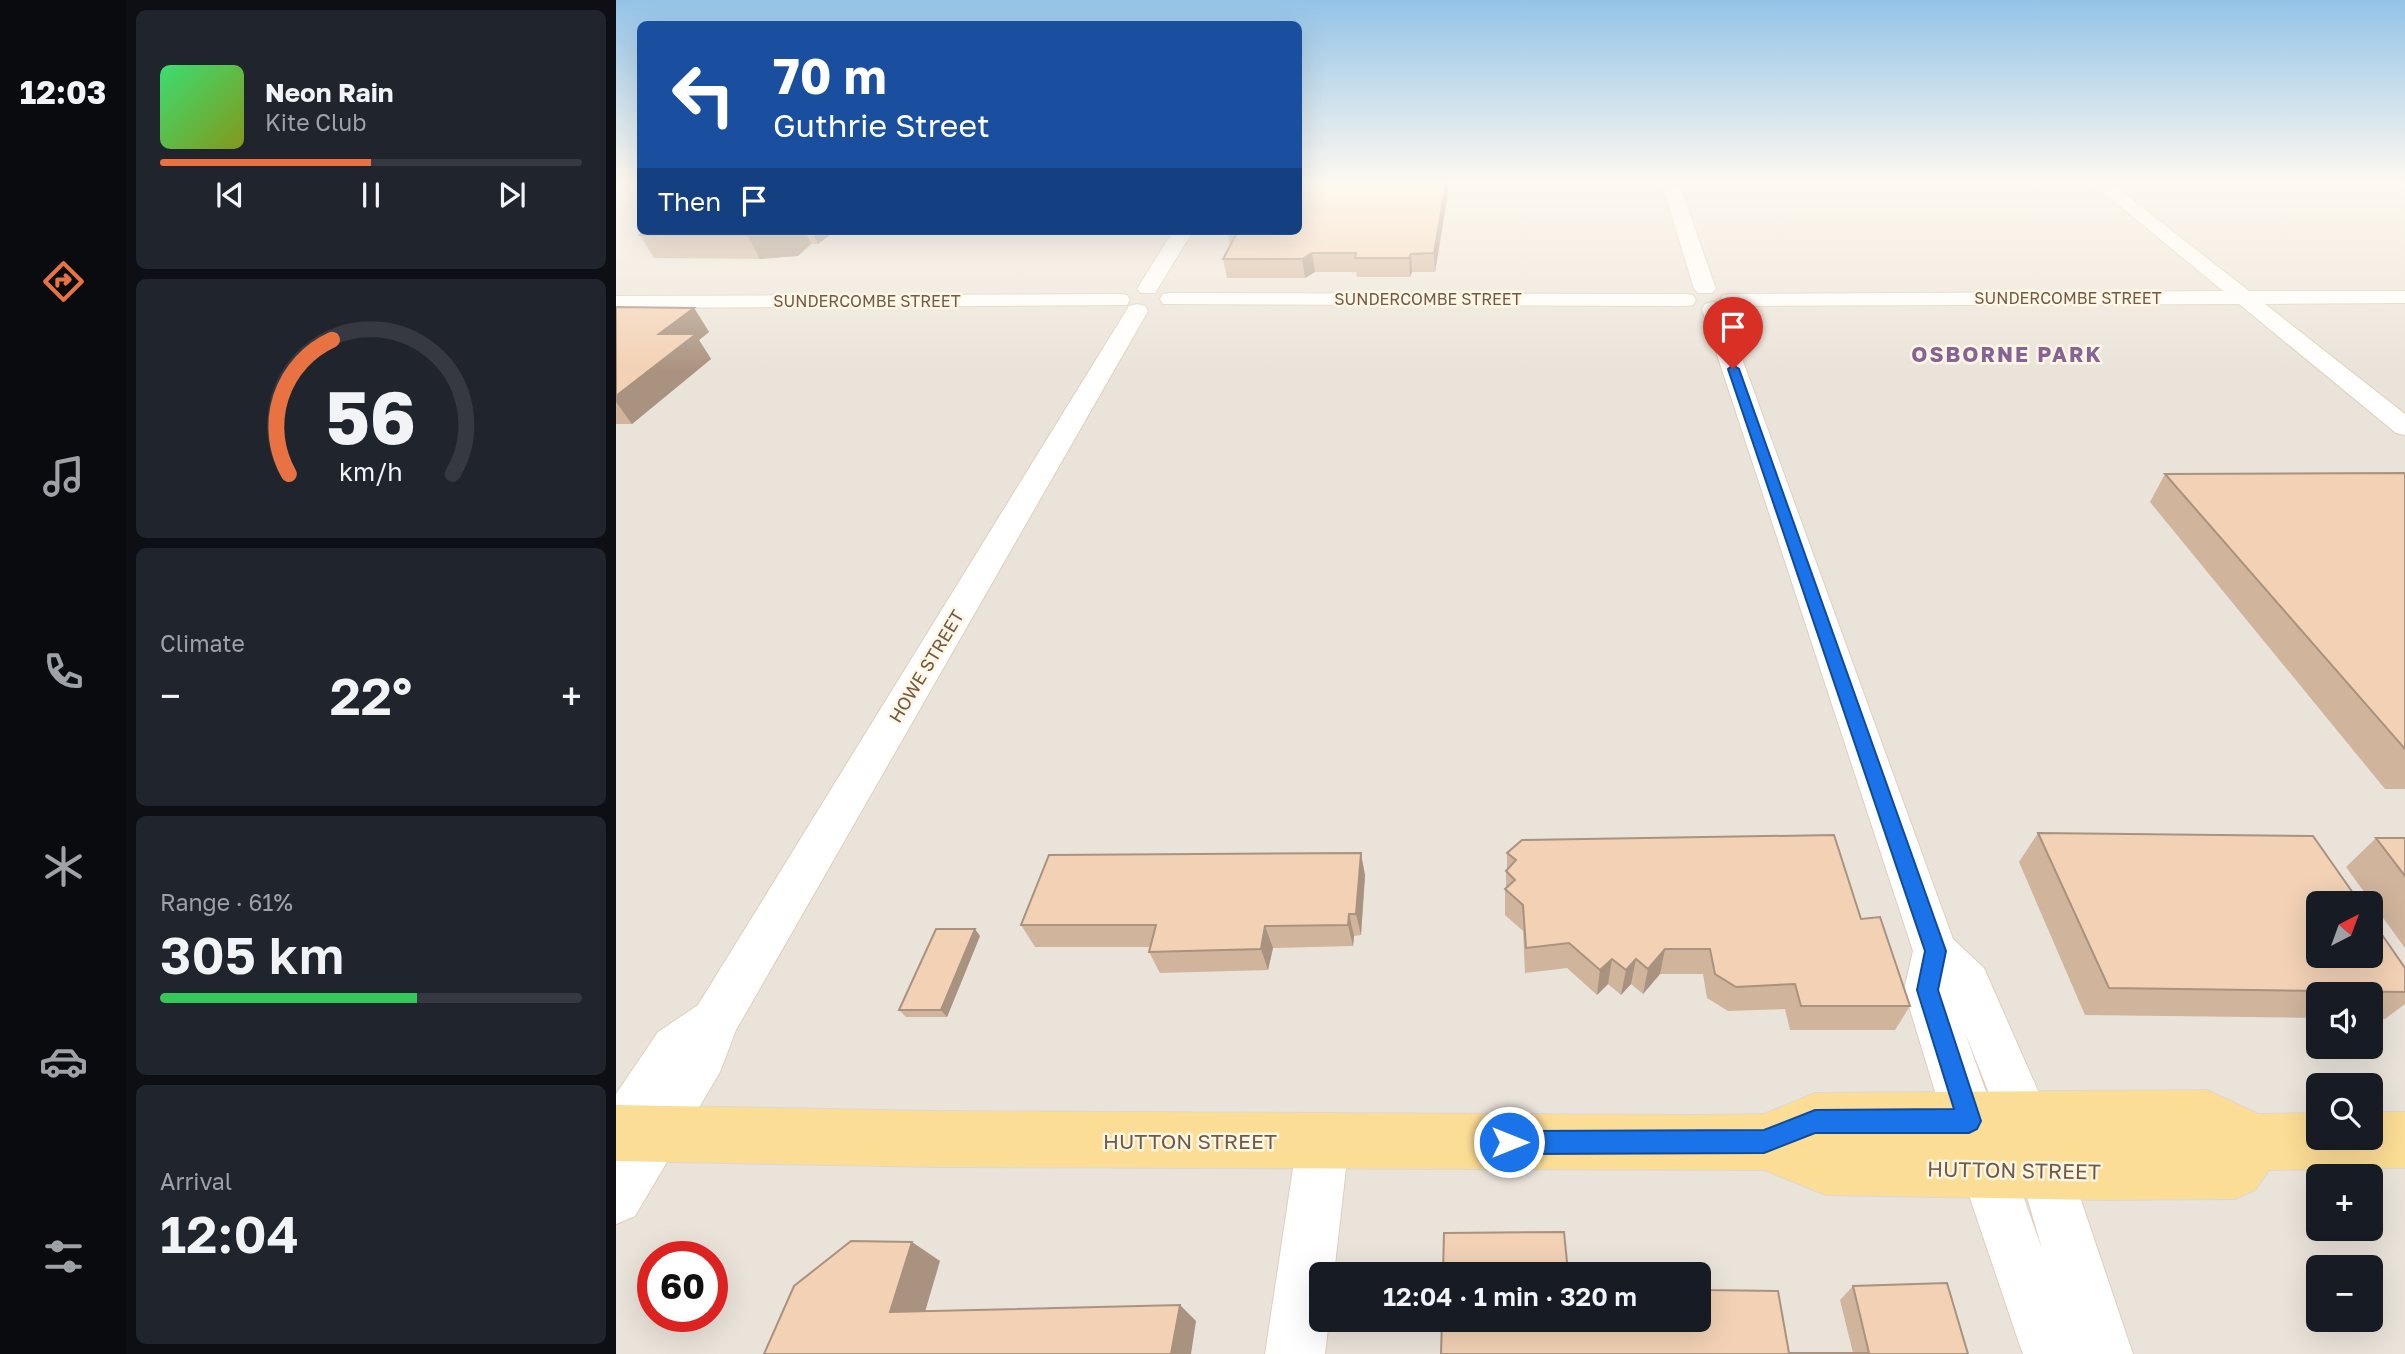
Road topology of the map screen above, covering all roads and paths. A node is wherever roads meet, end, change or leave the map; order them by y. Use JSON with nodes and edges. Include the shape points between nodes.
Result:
{"nodes":[{"id":1,"x":1172,"y":246,"type":"edge"},
{"id":2,"x":1691,"y":246,"type":"edge"},
{"id":3,"x":2179,"y":246,"type":"edge"},
{"id":4,"x":2405,"y":296,"type":"edge"},
{"id":5,"x":2242,"y":297,"type":"junction"},
{"id":6,"x":1708,"y":299,"type":"junction"},
{"id":7,"x":1135,"y":300,"type":"junction"},
{"id":8,"x":616,"y":302,"type":"edge"},
{"id":9,"x":2405,"y":427,"type":"edge"},
{"id":10,"x":1935,"y":951,"type":"junction"},
{"id":11,"x":2023,"y":1118,"type":"junction"},
{"id":12,"x":627,"y":1135,"type":"edge"},
{"id":13,"x":2405,"y":1140,"type":"edge"},
{"id":14,"x":1323,"y":1142,"type":"junction"},
{"id":15,"x":2255,"y":1142,"type":"junction"},
{"id":16,"x":1978,"y":1145,"type":"junction"},
{"id":17,"x":2045,"y":1169,"type":"junction"},
{"id":18,"x":616,"y":1197,"type":"edge"},
{"id":19,"x":1295,"y":1354,"type":"edge"},
{"id":20,"x":2057,"y":1354,"type":"edge"},
{"id":21,"x":2103,"y":1354,"type":"edge"}],
"edges":[{"from":1,"to":7,"type":"street","name":"HOWE STREET"},
{"from":2,"to":6,"type":"street"},
{"from":3,"to":5,"type":"street"},
{"from":4,"to":5,"type":"street","name":"SUNDERCOMBE STREET"},
{"from":5,"to":6,"type":"street","name":"SUNDERCOMBE STREET"},
{"from":5,"to":9,"type":"street"},
{"from":6,"to":7,"type":"street","name":"SUNDERCOMBE STREET","via":[[1171,299],[1168,293]]},
{"from":6,"to":10,"type":"street"},
{"from":7,"to":8,"type":"street","name":"SUNDERCOMBE STREET"},
{"from":7,"to":12,"type":"street","name":"HOWE STREET","via":[[715,1021],[703,1055]]},
{"from":10,"to":11,"type":"street","via":[[1968,982]]},
{"from":10,"to":16,"type":"street","via":[[1927,990]]},
{"from":11,"to":15,"type":"main road","name":"HUTTON STREET","via":[[2207,1118]]},
{"from":11,"to":16,"type":"main road","name":"HUTTON STREET"},
{"from":11,"to":17,"type":"street"},
{"from":12,"to":14,"type":"main road","name":"HUTTON STREET"},
{"from":12,"to":18,"type":"street","name":"HOWE STREET"},
{"from":13,"to":15,"type":"main road","name":"HUTTON STREET"},
{"from":14,"to":16,"type":"main road","name":"HUTTON STREET","via":[[1764,1142],[1826,1166]]},
{"from":14,"to":19,"type":"street"},
{"from":15,"to":17,"type":"main road","name":"HUTTON STREET","via":[[2235,1171]]},
{"from":16,"to":17,"type":"main road","name":"HUTTON STREET"},
{"from":16,"to":20,"type":"street","via":[[2048,1343]]},
{"from":17,"to":21,"type":"street"}]}
